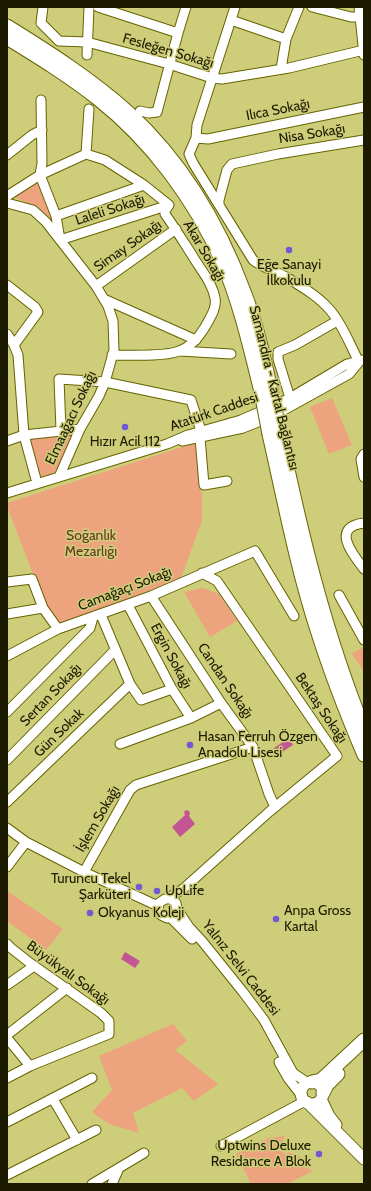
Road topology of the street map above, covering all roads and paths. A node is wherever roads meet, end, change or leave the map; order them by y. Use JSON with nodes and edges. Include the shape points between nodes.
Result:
{"nodes":[{"id":1,"x":43,"y":7,"type":"edge"},
{"id":2,"x":89,"y":7,"type":"edge"},
{"id":3,"x":98,"y":7,"type":"edge"},
{"id":4,"x":186,"y":7,"type":"edge"},
{"id":5,"x":235,"y":7,"type":"edge"},
{"id":6,"x":299,"y":7,"type":"edge"},
{"id":7,"x":312,"y":7,"type":"edge"},
{"id":8,"x":359,"y":7,"type":"edge"},
{"id":9,"x":359,"y":17,"type":"junction"},
{"id":10,"x":231,"y":20,"type":"junction"},
{"id":11,"x":7,"y":25,"type":"edge"},
{"id":12,"x":178,"y":33,"type":"junction"},
{"id":13,"x":7,"y":38,"type":"edge"},
{"id":14,"x":286,"y":39,"type":"junction"},
{"id":15,"x":87,"y":42,"type":"junction"},
{"id":16,"x":364,"y":52,"type":"edge"},
{"id":17,"x":87,"y":55,"type":"dead end"},
{"id":18,"x":170,"y":64,"type":"junction"},
{"id":19,"x":281,"y":69,"type":"junction"},
{"id":20,"x":212,"y":78,"type":"junction"},
{"id":21,"x":41,"y":100,"type":"dead end"},
{"id":22,"x":364,"y":106,"type":"edge"},
{"id":23,"x":89,"y":109,"type":"dead end"},
{"id":24,"x":140,"y":111,"type":"dead end"},
{"id":25,"x":42,"y":130,"type":"junction"},
{"id":26,"x":196,"y":138,"type":"junction"},
{"id":27,"x":364,"y":140,"type":"edge"},
{"id":28,"x":86,"y":154,"type":"junction"},
{"id":29,"x":7,"y":155,"type":"edge"},
{"id":30,"x":40,"y":175,"type":"junction"},
{"id":31,"x":144,"y":185,"type":"junction"},
{"id":32,"x":7,"y":196,"type":"edge"},
{"id":33,"x":7,"y":203,"type":"edge"},
{"id":34,"x":169,"y":205,"type":"junction"},
{"id":35,"x":219,"y":205,"type":"junction"},
{"id":36,"x":56,"y":216,"type":"junction"},
{"id":37,"x":176,"y":229,"type":"junction"},
{"id":38,"x":60,"y":240,"type":"junction"},
{"id":39,"x":7,"y":285,"type":"edge"},
{"id":40,"x":96,"y":286,"type":"junction"},
{"id":41,"x":104,"y":299,"type":"junction"},
{"id":42,"x":337,"y":321,"type":"junction"},
{"id":43,"x":7,"y":334,"type":"edge"},
{"id":44,"x":196,"y":340,"type":"junction"},
{"id":45,"x":14,"y":345,"type":"junction"},
{"id":46,"x":180,"y":351,"type":"junction"},
{"id":47,"x":230,"y":354,"type":"dead end"},
{"id":48,"x":112,"y":355,"type":"junction"},
{"id":49,"x":361,"y":361,"type":"edge"},
{"id":50,"x":105,"y":382,"type":"junction"},
{"id":51,"x":266,"y":391,"type":"junction"},
{"id":52,"x":290,"y":398,"type":"junction"},
{"id":53,"x":80,"y":429,"type":"junction"},
{"id":54,"x":61,"y":430,"type":"junction"},
{"id":55,"x":274,"y":433,"type":"junction"},
{"id":56,"x":24,"y":435,"type":"junction"},
{"id":57,"x":201,"y":435,"type":"junction"},
{"id":58,"x":7,"y":441,"type":"edge"},
{"id":59,"x":364,"y":454,"type":"edge"},
{"id":60,"x":364,"y":477,"type":"edge"},
{"id":61,"x":59,"y":478,"type":"junction"},
{"id":62,"x":227,"y":481,"type":"dead end"},
{"id":63,"x":37,"y":483,"type":"junction"},
{"id":64,"x":7,"y":493,"type":"edge"},
{"id":65,"x":364,"y":523,"type":"edge"},
{"id":66,"x":364,"y":569,"type":"edge"},
{"id":67,"x":202,"y":573,"type":"junction"},
{"id":68,"x":7,"y":582,"type":"edge"},
{"id":69,"x":339,"y":595,"type":"dead end"},
{"id":70,"x":151,"y":596,"type":"junction"},
{"id":71,"x":128,"y":605,"type":"junction"},
{"id":72,"x":43,"y":608,"type":"junction"},
{"id":73,"x":7,"y":614,"type":"edge"},
{"id":74,"x":97,"y":616,"type":"junction"},
{"id":75,"x":294,"y":616,"type":"dead end"},
{"id":76,"x":364,"y":620,"type":"edge"},
{"id":77,"x":356,"y":626,"type":"junction"},
{"id":78,"x":58,"y":630,"type":"junction"},
{"id":79,"x":364,"y":640,"type":"edge"},
{"id":80,"x":115,"y":650,"type":"junction"},
{"id":81,"x":10,"y":655,"type":"edge"},
{"id":82,"x":7,"y":661,"type":"edge"},
{"id":83,"x":130,"y":684,"type":"junction"},
{"id":84,"x":172,"y":689,"type":"junction"},
{"id":85,"x":221,"y":703,"type":"junction"},
{"id":86,"x":7,"y":712,"type":"edge"},
{"id":87,"x":191,"y":718,"type":"junction"},
{"id":88,"x":364,"y":729,"type":"edge"},
{"id":89,"x":120,"y":744,"type":"dead end"},
{"id":90,"x":253,"y":747,"type":"junction"},
{"id":91,"x":364,"y":755,"type":"edge"},
{"id":92,"x":7,"y":760,"type":"edge"},
{"id":93,"x":7,"y":802,"type":"edge"},
{"id":94,"x":275,"y":807,"type":"junction"},
{"id":95,"x":7,"y":828,"type":"edge"},
{"id":96,"x":26,"y":842,"type":"junction"},
{"id":97,"x":7,"y":867,"type":"edge"},
{"id":98,"x":84,"y":872,"type":"junction"},
{"id":99,"x":174,"y":903,"type":"junction"},
{"id":100,"x":158,"y":906,"type":"junction"},
{"id":101,"x":170,"y":917,"type":"junction"},
{"id":102,"x":7,"y":944,"type":"edge"},
{"id":103,"x":34,"y":966,"type":"junction"},
{"id":104,"x":7,"y":985,"type":"edge"},
{"id":105,"x":67,"y":988,"type":"junction"},
{"id":106,"x":7,"y":1036,"type":"edge"},
{"id":107,"x":364,"y":1040,"type":"edge"},
{"id":108,"x":364,"y":1049,"type":"edge"},
{"id":109,"x":30,"y":1066,"type":"junction"},
{"id":110,"x":7,"y":1078,"type":"edge"},
{"id":111,"x":92,"y":1078,"type":"dead end"},
{"id":112,"x":310,"y":1083,"type":"junction"},
{"id":113,"x":322,"y":1096,"type":"junction"},
{"id":114,"x":53,"y":1099,"type":"junction"},
{"id":115,"x":305,"y":1100,"type":"junction"},
{"id":116,"x":7,"y":1122,"type":"edge"},
{"id":117,"x":96,"y":1130,"type":"dead end"},
{"id":118,"x":77,"y":1140,"type":"junction"},
{"id":119,"x":221,"y":1146,"type":"dead end"},
{"id":120,"x":364,"y":1151,"type":"edge"},
{"id":121,"x":144,"y":1153,"type":"dead end"},
{"id":122,"x":364,"y":1158,"type":"edge"},
{"id":123,"x":119,"y":1168,"type":"junction"},
{"id":124,"x":9,"y":1171,"type":"edge"},
{"id":125,"x":92,"y":1184,"type":"edge"},
{"id":126,"x":112,"y":1184,"type":"edge"}],
"edges":[{"from":1,"to":15,"type":"street","name":"Fesleğen Sokağı","via":[[41,23],[59,41]]},
{"from":2,"to":15,"type":"street"},
{"from":3,"to":12,"type":"street"},
{"from":4,"to":12,"type":"street"},
{"from":5,"to":10,"type":"street"},
{"from":6,"to":14,"type":"street"},
{"from":7,"to":9,"type":"street"},
{"from":8,"to":9,"type":"street"},
{"from":9,"to":16,"type":"street"},
{"from":10,"to":14,"type":"street"},
{"from":10,"to":20,"type":"street"},
{"from":11,"to":51,"type":"highway","name":"Samandıra - Kartal Bağlantısı","via":[[80,73],[128,113],[163,149],[191,185],[214,223],[240,280],[260,339]]},
{"from":12,"to":18,"type":"street"},
{"from":13,"to":51,"type":"highway","name":"Samandıra - Kartal Bağlantısı","via":[[50,64],[97,98],[140,138],[177,183],[203,224],[222,262]]},
{"from":14,"to":19,"type":"street"},
{"from":15,"to":17,"type":"street"},
{"from":15,"to":18,"type":"street","name":"Fesleğen Sokağı"},
{"from":16,"to":19,"type":"street","name":"Fesleğen Sokağı"},
{"from":18,"to":20,"type":"street","name":"Fesleğen Sokağı"},
{"from":18,"to":24,"type":"street","via":[[157,112]]},
{"from":19,"to":20,"type":"street","name":"Fesleğen Sokağı","via":[[222,80]]},
{"from":20,"to":26,"type":"street","via":[[197,125]]},
{"from":21,"to":25,"type":"street"},
{"from":22,"to":26,"type":"street","name":"Ilıca Sokağı","via":[[208,139]]},
{"from":23,"to":28,"type":"street"},
{"from":25,"to":29,"type":"street"},
{"from":25,"to":30,"type":"street"},
{"from":26,"to":35,"type":"street","via":[[189,154]]},
{"from":27,"to":35,"type":"street","name":"Nisa Sokağı","via":[[232,164],[227,170],[220,192]]},
{"from":28,"to":30,"type":"street"},
{"from":28,"to":31,"type":"street","via":[[105,160]]},
{"from":30,"to":32,"type":"street"},
{"from":30,"to":36,"type":"street"},
{"from":31,"to":34,"type":"street"},
{"from":31,"to":36,"type":"street"},
{"from":33,"to":38,"type":"street","name":"Elmaağacı Sokağı","via":[[33,210]]},
{"from":34,"to":37,"type":"street","name":"Akar Sokağı","via":[[165,214]]},
{"from":34,"to":38,"type":"street","name":"Laleli Sokağı"},
{"from":35,"to":42,"type":"street","via":[[253,260],[307,290],[331,311]]},
{"from":36,"to":38,"type":"street"},
{"from":37,"to":40,"type":"street","name":"Simay Sokağı"},
{"from":37,"to":44,"type":"street","name":"Akar Sokağı","via":[[204,272],[215,298],[212,316]]},
{"from":38,"to":40,"type":"street","name":"Elmaağacı Sokağı"},
{"from":39,"to":45,"type":"street","via":[[38,312]]},
{"from":40,"to":41,"type":"street","name":"Elmaağacı Sokağı"},
{"from":41,"to":44,"type":"street"},
{"from":41,"to":48,"type":"street","name":"Elmaağacı Sokağı","via":[[113,321]]},
{"from":42,"to":49,"type":"street"},
{"from":42,"to":52,"type":"street","via":[[278,352]]},
{"from":43,"to":45,"type":"street"},
{"from":44,"to":46,"type":"street","name":"Akar Sokağı"},
{"from":45,"to":56,"type":"street","via":[[20,370]]},
{"from":46,"to":47,"type":"street"},
{"from":46,"to":48,"type":"street","name":"Akar Sokağı","via":[[171,354]]},
{"from":48,"to":50,"type":"street","name":"Elmaağacı Sokağı"},
{"from":49,"to":52,"type":"street","name":"Atatürk Caddesi","via":[[347,364]]},
{"from":49,"to":57,"type":"street","name":"Atatürk Caddesi","via":[[349,374],[273,416],[243,428]]},
{"from":50,"to":53,"type":"street","name":"Elmaağacı Sokağı"},
{"from":50,"to":54,"type":"street","via":[[60,379]]},
{"from":50,"to":57,"type":"street","via":[[191,400]]},
{"from":51,"to":55,"type":"highway","name":"Samandıra - Kartal Bağlantısı","bridge":true},
{"from":52,"to":57,"type":"street","name":"Atatürk Caddesi"},
{"from":53,"to":54,"type":"street"},
{"from":53,"to":61,"type":"street","name":"Elmaağacı Sokağı"},
{"from":54,"to":56,"type":"street"},
{"from":55,"to":88,"type":"highway","name":"Samandıra - Kartal Bağlantısı","via":[[291,486],[318,592],[342,670]]},
{"from":55,"to":91,"type":"highway","name":"Samandıra - Kartal Bağlantısı","via":[[290,529],[317,632]]},
{"from":56,"to":58,"type":"street"},
{"from":56,"to":63,"type":"street"},
{"from":57,"to":61,"type":"street","name":"Atatürk Caddesi","via":[[188,435],[168,444]]},
{"from":57,"to":62,"type":"street","via":[[204,485]]},
{"from":59,"to":60,"type":"street","via":[[361,459]]},
{"from":61,"to":63,"type":"street","name":"Atatürk Caddesi"},
{"from":63,"to":64,"type":"street","name":"Atatürk Caddesi"},
{"from":65,"to":66,"type":"street","via":[[348,530],[346,537],[349,548]]},
{"from":67,"to":70,"type":"street","name":"Camağaçı Sokağı"},
{"from":67,"to":75,"type":"street","name":"Camağaçı Sokağı","via":[[255,551]]},
{"from":67,"to":94,"type":"street","name":"Bektaş Sokağı","via":[[217,581],[337,756]]},
{"from":68,"to":72,"type":"street","via":[[32,579]]},
{"from":69,"to":77,"type":"street"},
{"from":70,"to":71,"type":"street","name":"Camağaçı Sokağı"},
{"from":70,"to":85,"type":"street","name":"Candan Sokağı"},
{"from":71,"to":74,"type":"street","name":"Camağaçı Sokağı"},
{"from":71,"to":84,"type":"street","name":"Ergin Sokağı"},
{"from":72,"to":73,"type":"street"},
{"from":72,"to":78,"type":"street"},
{"from":74,"to":78,"type":"street","name":"Camağaçı Sokağı"},
{"from":74,"to":80,"type":"street"},
{"from":74,"to":86,"type":"street","via":[[90,628]]},
{"from":76,"to":77,"type":"street"},
{"from":77,"to":79,"type":"street"},
{"from":78,"to":81,"type":"street","name":"Camağaçı Sokağı"},
{"from":80,"to":83,"type":"street"},
{"from":80,"to":92,"type":"street","name":"Sertan Sokağı"},
{"from":81,"to":82,"type":"street","name":"Camağaçı Sokağı"},
{"from":83,"to":84,"type":"street","via":[[141,700]]},
{"from":83,"to":93,"type":"street","name":"Gün Sokak"},
{"from":84,"to":87,"type":"street","name":"Ergin Sokağı"},
{"from":85,"to":87,"type":"street"},
{"from":85,"to":90,"type":"street","name":"Candan Sokağı"},
{"from":87,"to":89,"type":"street"},
{"from":90,"to":94,"type":"street","name":"Candan Sokağı"},
{"from":90,"to":98,"type":"street","name":"İşlem Sokağı","via":[[136,785],[130,790]]},
{"from":94,"to":99,"type":"street","name":"Bektaş Sokağı","via":[[183,889]]},
{"from":95,"to":96,"type":"street"},
{"from":96,"to":97,"type":"street"},
{"from":96,"to":98,"type":"street"},
{"from":98,"to":100,"type":"street"},
{"from":99,"to":100,"type":"street","via":[[162,900]]},
{"from":99,"to":101,"type":"street","via":[[175,914]]},
{"from":99,"to":112,"type":"street","name":"Yalnız Selvi Caddesi","via":[[189,927],[252,1004],[293,1073]]},
{"from":100,"to":101,"type":"street","via":[[161,915]]},
{"from":101,"to":115,"type":"street","via":[[197,944],[251,1012],[288,1078]]},
{"from":102,"to":103,"type":"street","name":"Büyükyalı Sokağı"},
{"from":103,"to":104,"type":"street"},
{"from":103,"to":105,"type":"street","name":"Büyükyalı Sokağı"},
{"from":105,"to":106,"type":"street"},
{"from":105,"to":109,"type":"street","name":"Büyükyalı Sokağı","via":[[110,1020],[109,1034]]},
{"from":106,"to":109,"type":"street"},
{"from":107,"to":112,"type":"highway","via":[[321,1080]]},
{"from":108,"to":113,"type":"highway","via":[[327,1084]]},
{"from":109,"to":110,"type":"street","name":"Büyükyalı Sokağı"},
{"from":111,"to":114,"type":"street"},
{"from":112,"to":113,"type":"main road","name":"Yalnız Selvi Caddesi","via":[[320,1086]]},
{"from":112,"to":115,"type":"main road","via":[[303,1088]]},
{"from":113,"to":115,"type":"main road","via":[[317,1103]]},
{"from":113,"to":120,"type":"main road","name":"Yalnız Selvi Caddesi","via":[[332,1120]]},
{"from":114,"to":116,"type":"street"},
{"from":114,"to":118,"type":"street"},
{"from":115,"to":119,"type":"street"},
{"from":115,"to":122,"type":"main road"},
{"from":117,"to":118,"type":"street"},
{"from":118,"to":124,"type":"street"},
{"from":121,"to":123,"type":"street"},
{"from":123,"to":125,"type":"street"},
{"from":123,"to":126,"type":"street"}]}
